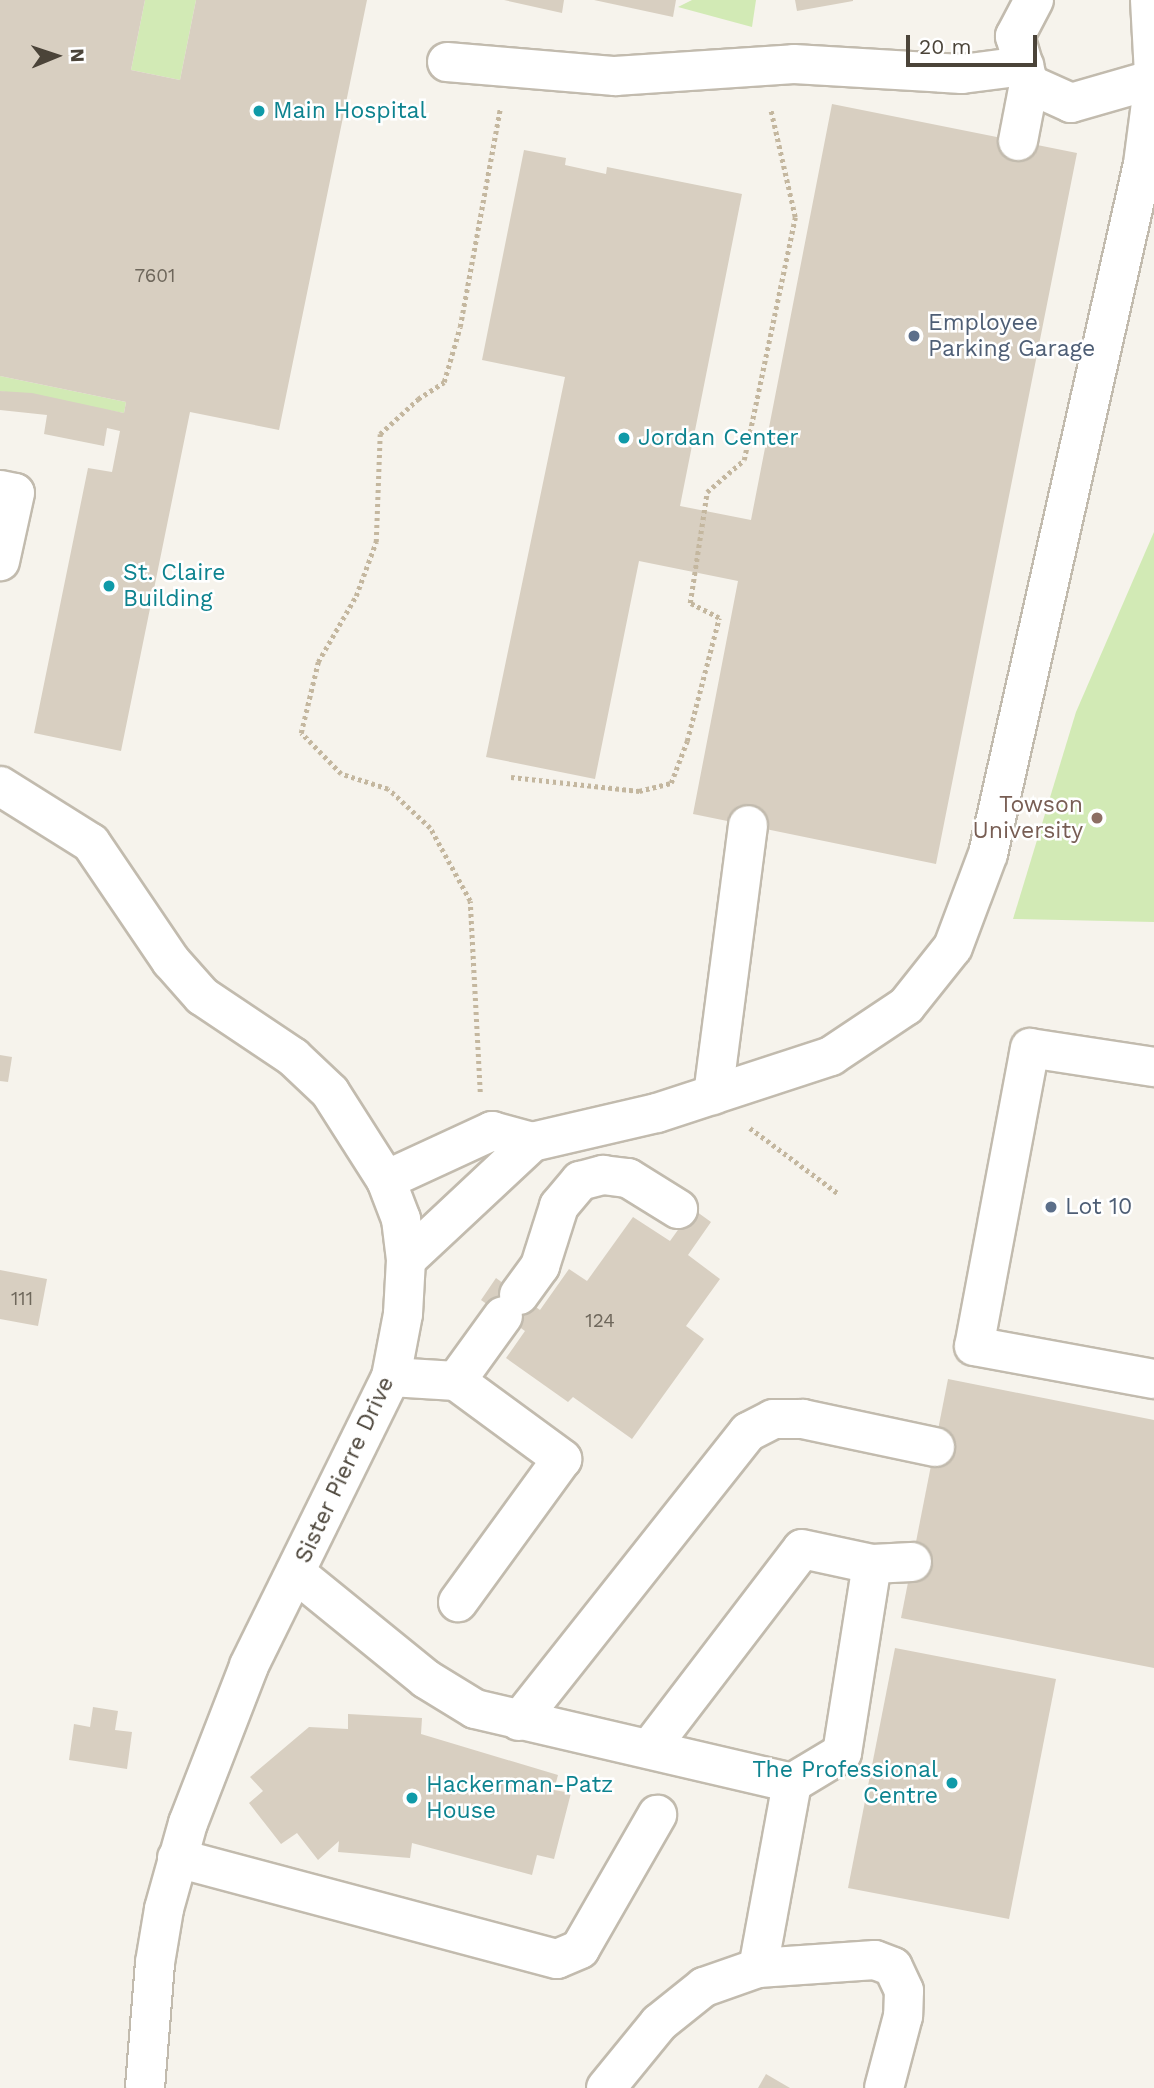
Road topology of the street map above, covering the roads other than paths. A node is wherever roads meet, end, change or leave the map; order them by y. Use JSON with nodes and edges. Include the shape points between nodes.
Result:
{"nodes":[{"id":1,"x":1034,"y":0,"type":"edge"},
{"id":2,"x":1150,"y":0,"type":"edge"},
{"id":3,"x":447,"y":62,"type":"dead end"},
{"id":4,"x":1154,"y":73,"type":"edge"},
{"id":5,"x":1026,"y":75,"type":"junction"},
{"id":6,"x":1154,"y":80,"type":"edge"},
{"id":7,"x":1018,"y":141,"type":"dead end"},
{"id":8,"x":0,"y":490,"type":"edge"},
{"id":9,"x":0,"y":561,"type":"edge"},
{"id":10,"x":0,"y":786,"type":"edge"},
{"id":11,"x":748,"y":825,"type":"dead end"},
{"id":12,"x":1154,"y":1067,"type":"edge"},
{"id":13,"x":726,"y":1091,"type":"junction"},
{"id":14,"x":532,"y":1142,"type":"junction"},
{"id":15,"x":386,"y":1180,"type":"junction"},
{"id":16,"x":678,"y":1209,"type":"dead end"},
{"id":17,"x":406,"y":1260,"type":"junction"},
{"id":18,"x":391,"y":1377,"type":"junction"},
{"id":19,"x":1154,"y":1379,"type":"edge"},
{"id":20,"x":456,"y":1381,"type":"junction"},
{"id":21,"x":935,"y":1447,"type":"dead end"},
{"id":22,"x":912,"y":1562,"type":"dead end"},
{"id":23,"x":872,"y":1564,"type":"junction"},
{"id":24,"x":297,"y":1574,"type":"junction"},
{"id":25,"x":458,"y":1602,"type":"dead end"},
{"id":26,"x":519,"y":1721,"type":"junction"},
{"id":27,"x":650,"y":1748,"type":"junction"},
{"id":28,"x":792,"y":1783,"type":"junction"},
{"id":29,"x":657,"y":1815,"type":"dead end"},
{"id":30,"x":177,"y":1858,"type":"junction"},
{"id":31,"x":758,"y":1968,"type":"junction"},
{"id":32,"x":145,"y":2088,"type":"edge"},
{"id":33,"x":606,"y":2088,"type":"edge"},
{"id":34,"x":884,"y":2088,"type":"edge"}],
"edges":[{"from":1,"to":5,"type":"street","via":[[1015,36]]},
{"from":2,"to":4,"type":"street"},
{"from":3,"to":5,"type":"street","via":[[615,76],[794,64]]},
{"from":5,"to":6,"type":"street","via":[[1072,103]]},
{"from":5,"to":7,"type":"street"},
{"from":6,"to":13,"type":"street","via":[[1143,164],[988,854],[953,947],[906,1006],[831,1056]]},
{"from":8,"to":9,"type":"street","via":[[15,493]]},
{"from":10,"to":15,"type":"street","name":"Sister Pierre Drive","via":[[91,843],[170,961],[202,996],[293,1057],[330,1092]]},
{"from":11,"to":13,"type":"street"},
{"from":12,"to":19,"type":"street","via":[[1030,1048],[974,1346]]},
{"from":13,"to":14,"type":"street","via":[[657,1113]]},
{"from":14,"to":15,"type":"street","via":[[492,1131]]},
{"from":14,"to":17,"type":"street"},
{"from":15,"to":17,"type":"street","name":"Sister Pierre Drive","via":[[401,1219]]},
{"from":16,"to":20,"type":"street","via":[[628,1178],[603,1175],[580,1181],[559,1206],[540,1266]]},
{"from":17,"to":18,"type":"street","name":"Sister Pierre Drive","via":[[403,1314]]},
{"from":18,"to":20,"type":"street"},
{"from":18,"to":24,"type":"street","name":"Sister Pierre Drive"},
{"from":20,"to":25,"type":"street","via":[[562,1459]]},
{"from":21,"to":26,"type":"street","via":[[803,1419],[773,1419],[748,1432]]},
{"from":22,"to":23,"type":"street"},
{"from":23,"to":27,"type":"street","via":[[802,1549]]},
{"from":23,"to":28,"type":"street","via":[[842,1753]]},
{"from":24,"to":26,"type":"street","via":[[435,1685],[475,1709]]},
{"from":24,"to":30,"type":"street","name":"Sister Pierre Drive","via":[[222,1728]]},
{"from":26,"to":27,"type":"street"},
{"from":27,"to":28,"type":"street"},
{"from":28,"to":31,"type":"street"},
{"from":29,"to":30,"type":"street","via":[[580,1949],[557,1959]]},
{"from":30,"to":32,"type":"street","name":"Sister Pierre Drive","via":[[155,1963]]},
{"from":31,"to":33,"type":"street","via":[[704,1987],[659,2023]]},
{"from":31,"to":34,"type":"street","via":[[875,1961],[893,1967],[904,1990],[903,2016]]}]}
